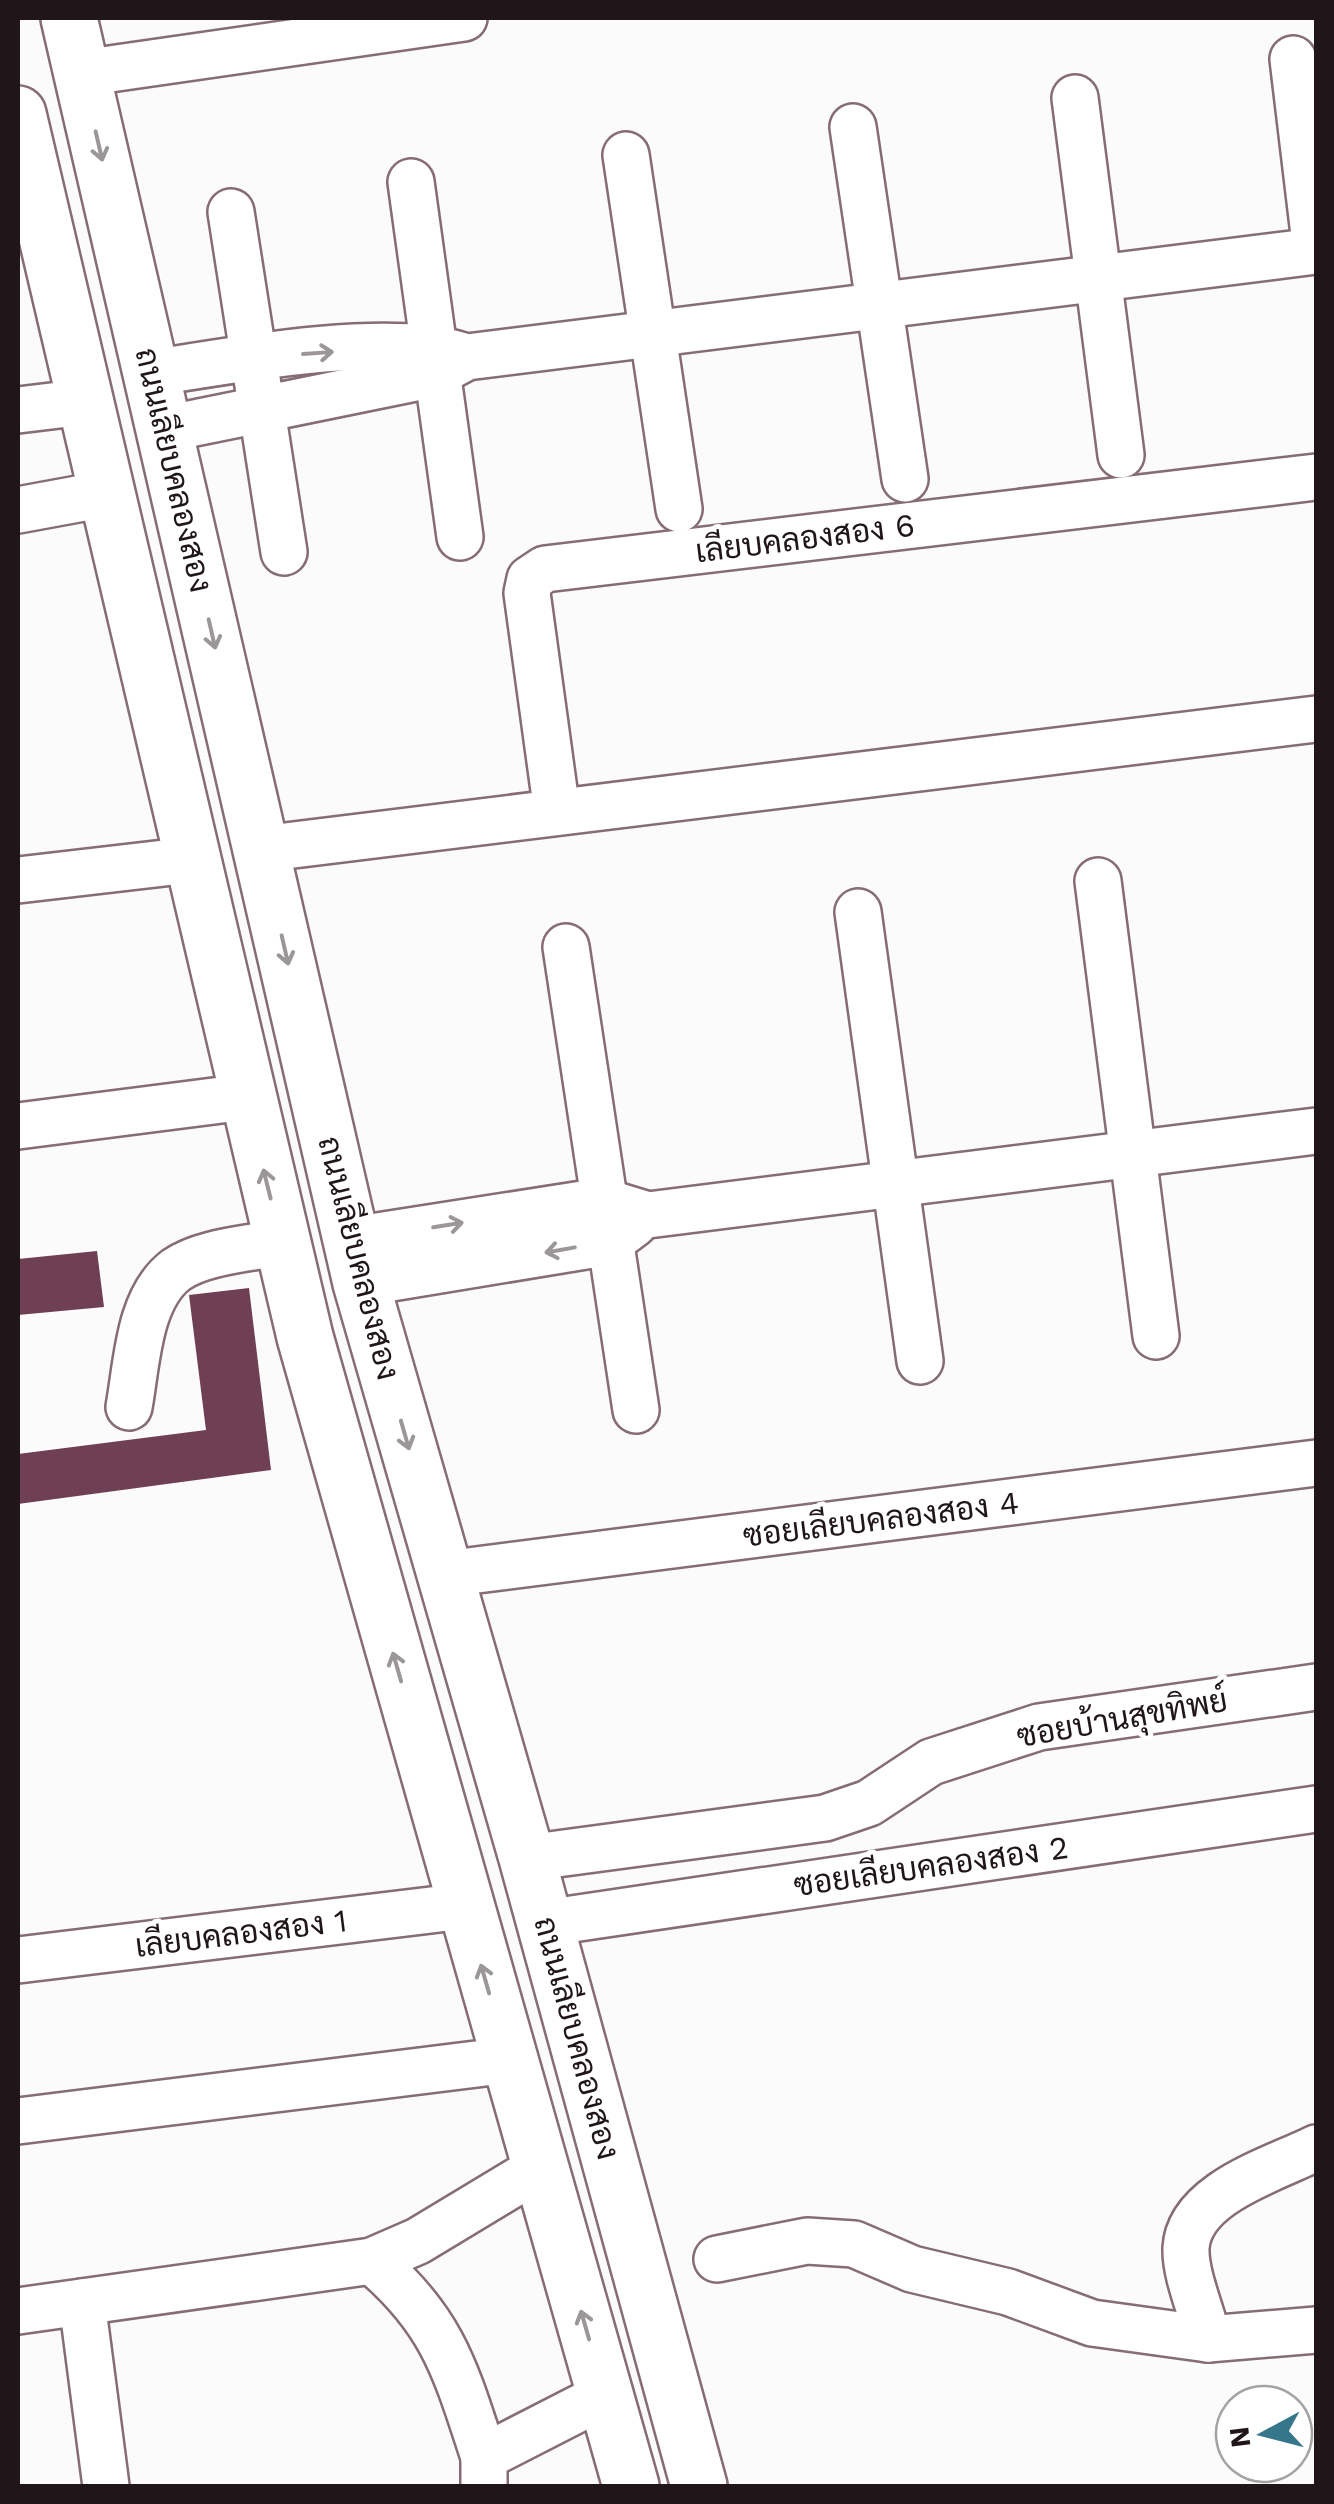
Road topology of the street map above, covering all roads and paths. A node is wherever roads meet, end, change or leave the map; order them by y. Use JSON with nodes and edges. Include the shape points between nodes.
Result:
{"nodes":[{"id":1,"x":68,"y":18,"type":"edge"},
{"id":2,"x":464,"y":18,"type":"edge"},
{"id":3,"x":1293,"y":59,"type":"dead end"},
{"id":4,"x":82,"y":73,"type":"junction"},
{"id":5,"x":1074,"y":98,"type":"dead end"},
{"id":6,"x":18,"y":114,"type":"edge"},
{"id":7,"x":853,"y":127,"type":"dead end"},
{"id":8,"x":626,"y":154,"type":"dead end"},
{"id":9,"x":410,"y":182,"type":"dead end"},
{"id":10,"x":231,"y":212,"type":"dead end"},
{"id":11,"x":1316,"y":251,"type":"edge"},
{"id":12,"x":33,"y":253,"type":"edge"},
{"id":13,"x":1096,"y":277,"type":"junction"},
{"id":14,"x":879,"y":304,"type":"junction"},
{"id":15,"x":653,"y":334,"type":"junction"},
{"id":16,"x":254,"y":357,"type":"junction"},
{"id":17,"x":444,"y":359,"type":"junction"},
{"id":18,"x":152,"y":373,"type":"junction"},
{"id":19,"x":84,"y":402,"type":"junction"},
{"id":20,"x":18,"y":410,"type":"edge"},
{"id":21,"x":262,"y":411,"type":"junction"},
{"id":22,"x":165,"y":429,"type":"junction"},
{"id":23,"x":1121,"y":455,"type":"dead end"},
{"id":24,"x":1316,"y":476,"type":"edge"},
{"id":25,"x":905,"y":479,"type":"dead end"},
{"id":26,"x":106,"y":494,"type":"junction"},
{"id":27,"x":679,"y":509,"type":"dead end"},
{"id":28,"x":18,"y":510,"type":"edge"},
{"id":29,"x":460,"y":537,"type":"dead end"},
{"id":30,"x":284,"y":552,"type":"dead end"},
{"id":31,"x":1316,"y":719,"type":"edge"},
{"id":32,"x":557,"y":812,"type":"junction"},
{"id":33,"x":261,"y":848,"type":"junction"},
{"id":34,"x":190,"y":860,"type":"junction"},
{"id":35,"x":18,"y":880,"type":"edge"},
{"id":36,"x":1098,"y":882,"type":"dead end"},
{"id":37,"x":858,"y":912,"type":"dead end"},
{"id":38,"x":566,"y":947,"type":"dead end"},
{"id":39,"x":245,"y":1097,"type":"junction"},
{"id":40,"x":18,"y":1126,"type":"edge"},
{"id":41,"x":1316,"y":1131,"type":"edge"},
{"id":42,"x":1132,"y":1152,"type":"junction"},
{"id":43,"x":894,"y":1182,"type":"junction"},
{"id":44,"x":606,"y":1221,"type":"junction"},
{"id":45,"x":281,"y":1242,"type":"junction"},
{"id":46,"x":362,"y":1281,"type":"junction"},
{"id":47,"x":1156,"y":1336,"type":"dead end"},
{"id":48,"x":305,"y":1337,"type":"junction"},
{"id":49,"x":920,"y":1361,"type":"dead end"},
{"id":50,"x":128,"y":1407,"type":"dead end"},
{"id":51,"x":636,"y":1410,"type":"dead end"},
{"id":52,"x":1316,"y":1463,"type":"edge"},
{"id":53,"x":445,"y":1574,"type":"junction"},
{"id":54,"x":1316,"y":1686,"type":"edge"},
{"id":55,"x":1316,"y":1809,"type":"edge"},
{"id":56,"x":528,"y":1858,"type":"junction"},
{"id":57,"x":464,"y":1906,"type":"junction"},
{"id":58,"x":546,"y":1924,"type":"junction"},
{"id":59,"x":18,"y":1960,"type":"edge"},
{"id":60,"x":508,"y":2060,"type":"junction"},
{"id":61,"x":18,"y":2122,"type":"edge"},
{"id":62,"x":1316,"y":2148,"type":"edge"},
{"id":63,"x":539,"y":2168,"type":"junction"},
{"id":64,"x":718,"y":2259,"type":"dead end"},
{"id":65,"x":372,"y":2262,"type":"junction"},
{"id":66,"x":82,"y":2302,"type":"junction"},
{"id":67,"x":18,"y":2311,"type":"edge"},
{"id":68,"x":1316,"y":2330,"type":"edge"},
{"id":69,"x":1208,"y":2339,"type":"junction"},
{"id":70,"x":604,"y":2394,"type":"junction"},
{"id":71,"x":484,"y":2472,"type":"edge"},
{"id":72,"x":106,"y":2486,"type":"edge"},
{"id":73,"x":631,"y":2486,"type":"edge"},
{"id":74,"x":699,"y":2486,"type":"edge"}],
"edges":[{"from":1,"to":4,"type":"main road","name":"ถนนเลียบคลองสอง"},
{"from":2,"to":4,"type":"street"},
{"from":3,"to":11,"type":"street"},
{"from":4,"to":18,"type":"main road","name":"ถนนเลียบคลองสอง","one_way":true},
{"from":5,"to":13,"type":"street"},
{"from":6,"to":12,"type":"main road"},
{"from":7,"to":14,"type":"street"},
{"from":8,"to":15,"type":"street"},
{"from":9,"to":17,"type":"street"},
{"from":10,"to":16,"type":"street"},
{"from":11,"to":13,"type":"street"},
{"from":12,"to":19,"type":"main road"},
{"from":13,"to":14,"type":"street"},
{"from":13,"to":23,"type":"street"},
{"from":14,"to":15,"type":"street"},
{"from":14,"to":25,"type":"street"},
{"from":15,"to":17,"type":"street"},
{"from":15,"to":27,"type":"street"},
{"from":16,"to":17,"type":"street","one_way":true},
{"from":16,"to":18,"type":"street"},
{"from":16,"to":21,"type":"street"},
{"from":17,"to":21,"type":"street"},
{"from":17,"to":29,"type":"street"},
{"from":18,"to":22,"type":"main road","name":"ถนนเลียบคลองสอง"},
{"from":19,"to":20,"type":"street"},
{"from":19,"to":26,"type":"main road"},
{"from":21,"to":22,"type":"street"},
{"from":21,"to":30,"type":"street"},
{"from":22,"to":33,"type":"main road","name":"ถนนเลียบคลองสอง","one_way":true},
{"from":24,"to":32,"type":"street","name":"เลียบคลองสอง 6","via":[[544,569],[530,578],[527,593]]},
{"from":26,"to":28,"type":"street"},
{"from":26,"to":34,"type":"main road"},
{"from":31,"to":32,"type":"street"},
{"from":32,"to":33,"type":"street"},
{"from":33,"to":46,"type":"main road","name":"ถนนเลียบคลองสอง","one_way":true},
{"from":34,"to":35,"type":"street"},
{"from":34,"to":39,"type":"main road"},
{"from":36,"to":42,"type":"street"},
{"from":37,"to":43,"type":"street"},
{"from":38,"to":44,"type":"street"},
{"from":39,"to":40,"type":"street"},
{"from":45,"to":39,"type":"main road","one_way":true},
{"from":41,"to":42,"type":"street"},
{"from":42,"to":43,"type":"street"},
{"from":42,"to":47,"type":"street"},
{"from":43,"to":44,"type":"street"},
{"from":43,"to":49,"type":"street"},
{"from":44,"to":46,"type":"street"},
{"from":44,"to":51,"type":"street"},
{"from":45,"to":48,"type":"main road"},
{"from":45,"to":50,"type":"street","via":[[176,1270],[149,1307]]},
{"from":46,"to":48,"type":"main road"},
{"from":46,"to":53,"type":"main road","name":"ถนนเลียบคลองสอง","one_way":true},
{"from":57,"to":48,"type":"main road","one_way":true},
{"from":52,"to":53,"type":"street","name":"ซอยเลียบคลองสอง 4"},
{"from":53,"to":56,"type":"main road","name":"ถนนเลียบคลองสอง"},
{"from":54,"to":56,"type":"street","name":"ซอยบ้านสุขทิพย์","via":[[1040,1727],[931,1762],[869,1802],[825,1818]]},
{"from":55,"to":58,"type":"street","name":"ซอยเลียบคลองสอง 2"},
{"from":56,"to":58,"type":"main road","name":"ถนนเลียบคลองสอง"},
{"from":57,"to":59,"type":"street","name":"เลียบคลองสอง 1"},
{"from":60,"to":57,"type":"main road","one_way":true},
{"from":58,"to":74,"type":"main road","name":"ถนนเลียบคลองสอง"},
{"from":60,"to":61,"type":"street"},
{"from":60,"to":63,"type":"main road"},
{"from":62,"to":69,"type":"street","via":[[1194,2217],[1186,2249]]},
{"from":63,"to":65,"type":"street"},
{"from":70,"to":63,"type":"main road","one_way":true},
{"from":64,"to":69,"type":"street","via":[[807,2241],[854,2244],[1092,2323]]},
{"from":65,"to":66,"type":"street"},
{"from":65,"to":71,"type":"street","via":[[430,2319],[450,2358]]},
{"from":66,"to":67,"type":"street"},
{"from":66,"to":72,"type":"street"},
{"from":68,"to":69,"type":"street"},
{"from":70,"to":71,"type":"street"},
{"from":70,"to":73,"type":"main road"}]}
